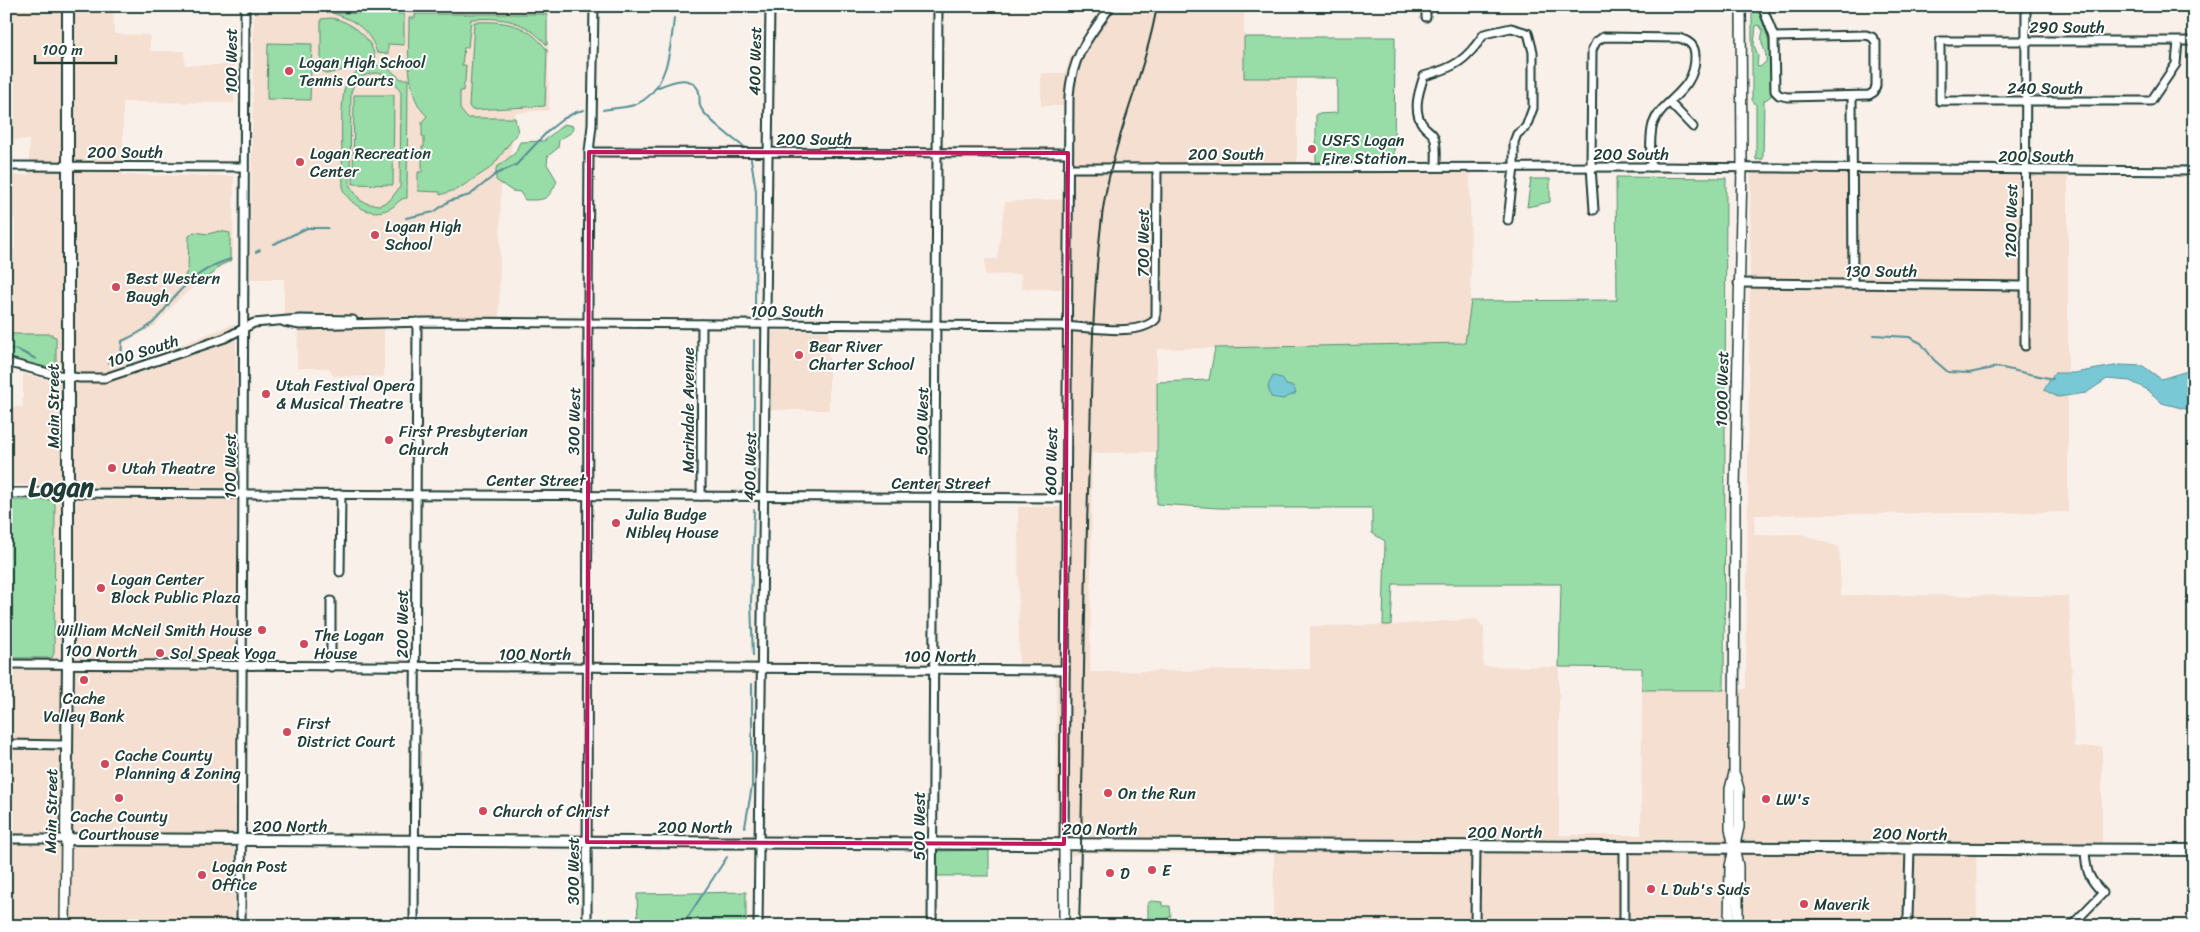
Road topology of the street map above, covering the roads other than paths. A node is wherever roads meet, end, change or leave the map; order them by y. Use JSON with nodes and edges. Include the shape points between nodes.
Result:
{"nodes":[{"id":1,"x":68,"y":6,"type":"edge"},
{"id":2,"x":245,"y":6,"type":"edge"},
{"id":3,"x":594,"y":6,"type":"edge"},
{"id":4,"x":770,"y":6,"type":"edge"},
{"id":5,"x":938,"y":6,"type":"edge"},
{"id":6,"x":1044,"y":6,"type":"edge"},
{"id":7,"x":1306,"y":6,"type":"edge"},
{"id":8,"x":1339,"y":6,"type":"edge"},
{"id":9,"x":1426,"y":6,"type":"edge"},
{"id":10,"x":1741,"y":6,"type":"edge"},
{"id":11,"x":1762,"y":6,"type":"edge"},
{"id":12,"x":2026,"y":6,"type":"edge"},
{"id":13,"x":1109,"y":7,"type":"edge"},
{"id":14,"x":1426,"y":17,"type":"dead end"},
{"id":15,"x":1774,"y":37,"type":"junction"},
{"id":16,"x":2026,"y":41,"type":"junction"},
{"id":17,"x":2178,"y":41,"type":"junction"},
{"id":18,"x":2194,"y":41,"type":"edge"},
{"id":19,"x":1852,"y":96,"type":"junction"},
{"id":20,"x":1940,"y":101,"type":"joint"},
{"id":21,"x":2026,"y":102,"type":"junction"},
{"id":22,"x":1670,"y":103,"type":"junction"},
{"id":23,"x":1693,"y":127,"type":"dead end"},
{"id":24,"x":589,"y":152,"type":"junction"},
{"id":25,"x":768,"y":152,"type":"junction"},
{"id":26,"x":937,"y":153,"type":"junction"},
{"id":27,"x":1068,"y":154,"type":"junction"},
{"id":28,"x":6,"y":166,"type":"edge"},
{"id":29,"x":68,"y":166,"type":"junction"},
{"id":30,"x":244,"y":167,"type":"junction"},
{"id":31,"x":1436,"y":167,"type":"junction"},
{"id":32,"x":1514,"y":167,"type":"junction"},
{"id":33,"x":1591,"y":167,"type":"junction"},
{"id":34,"x":1651,"y":167,"type":"junction"},
{"id":35,"x":1068,"y":168,"type":"junction"},
{"id":36,"x":1157,"y":168,"type":"junction"},
{"id":37,"x":1742,"y":168,"type":"junction"},
{"id":38,"x":1853,"y":169,"type":"junction"},
{"id":39,"x":2026,"y":170,"type":"junction"},
{"id":40,"x":2194,"y":171,"type":"edge"},
{"id":41,"x":1594,"y":210,"type":"dead end"},
{"id":42,"x":1508,"y":220,"type":"dead end"},
{"id":43,"x":1738,"y":284,"type":"junction"},
{"id":44,"x":1852,"y":284,"type":"junction"},
{"id":45,"x":2024,"y":286,"type":"junction"},
{"id":46,"x":1156,"y":319,"type":"joint"},
{"id":47,"x":416,"y":322,"type":"junction"},
{"id":48,"x":589,"y":323,"type":"junction"},
{"id":49,"x":702,"y":324,"type":"junction"},
{"id":50,"x":766,"y":324,"type":"junction"},
{"id":51,"x":936,"y":325,"type":"junction"},
{"id":52,"x":1067,"y":326,"type":"junction"},
{"id":53,"x":244,"y":329,"type":"junction"},
{"id":54,"x":2025,"y":346,"type":"dead end"},
{"id":55,"x":6,"y":362,"type":"edge"},
{"id":56,"x":68,"y":377,"type":"junction"},
{"id":57,"x":6,"y":493,"type":"edge"},
{"id":58,"x":68,"y":493,"type":"junction"},
{"id":59,"x":243,"y":494,"type":"junction"},
{"id":60,"x":341,"y":494,"type":"junction"},
{"id":61,"x":416,"y":495,"type":"junction"},
{"id":62,"x":587,"y":496,"type":"junction"},
{"id":63,"x":702,"y":496,"type":"junction"},
{"id":64,"x":764,"y":497,"type":"junction"},
{"id":65,"x":935,"y":498,"type":"junction"},
{"id":66,"x":1065,"y":498,"type":"junction"},
{"id":67,"x":340,"y":572,"type":"dead end"},
{"id":68,"x":331,"y":601,"type":"dead end"},
{"id":69,"x":6,"y":664,"type":"edge"},
{"id":70,"x":68,"y":664,"type":"junction"},
{"id":71,"x":242,"y":666,"type":"junction"},
{"id":72,"x":331,"y":667,"type":"junction"},
{"id":73,"x":415,"y":667,"type":"junction"},
{"id":74,"x":587,"y":668,"type":"junction"},
{"id":75,"x":761,"y":669,"type":"junction"},
{"id":76,"x":934,"y":669,"type":"junction"},
{"id":77,"x":1065,"y":670,"type":"junction"},
{"id":78,"x":6,"y":744,"type":"edge"},
{"id":79,"x":68,"y":745,"type":"junction"},
{"id":80,"x":6,"y":839,"type":"edge"},
{"id":81,"x":66,"y":839,"type":"junction"},
{"id":82,"x":240,"y":841,"type":"junction"},
{"id":83,"x":414,"y":841,"type":"junction"},
{"id":84,"x":587,"y":842,"type":"junction"},
{"id":85,"x":759,"y":842,"type":"junction"},
{"id":86,"x":933,"y":843,"type":"junction"},
{"id":87,"x":1064,"y":844,"type":"junction"},
{"id":88,"x":1476,"y":847,"type":"junction"},
{"id":89,"x":1624,"y":847,"type":"junction"},
{"id":90,"x":1734,"y":848,"type":"junction"},
{"id":91,"x":1910,"y":849,"type":"junction"},
{"id":92,"x":2085,"y":850,"type":"junction"},
{"id":93,"x":2194,"y":850,"type":"edge"},
{"id":94,"x":1735,"y":925,"type":"edge"},
{"id":95,"x":65,"y":926,"type":"edge"},
{"id":96,"x":241,"y":926,"type":"edge"},
{"id":97,"x":414,"y":926,"type":"edge"},
{"id":98,"x":587,"y":926,"type":"edge"},
{"id":99,"x":758,"y":926,"type":"edge"},
{"id":100,"x":932,"y":926,"type":"edge"},
{"id":101,"x":1064,"y":926,"type":"edge"},
{"id":102,"x":1475,"y":926,"type":"edge"},
{"id":103,"x":1624,"y":926,"type":"edge"},
{"id":104,"x":2071,"y":926,"type":"edge"}],
"edges":[{"from":1,"to":29,"type":"highway","name":"Main Street"},
{"from":2,"to":30,"type":"street","name":"100 West"},
{"from":3,"to":24,"type":"street","name":"300 West"},
{"from":4,"to":25,"type":"street","name":"400 West"},
{"from":5,"to":26,"type":"street","name":"500 West"},
{"from":6,"to":13,"type":"street"},
{"from":7,"to":8,"type":"street"},
{"from":9,"to":14,"type":"street"},
{"from":10,"to":37,"type":"main road","name":"1000 West"},
{"from":11,"to":15,"type":"street"},
{"from":12,"to":16,"type":"street","name":"1200 West"},
{"from":13,"to":27,"type":"street","name":"600 West","via":[[1078,54],[1073,68]]},
{"from":15,"to":19,"type":"street","via":[[1775,91],[1779,95]]},
{"from":15,"to":19,"type":"street","via":[[1872,37],[1876,42],[1874,92]]},
{"from":16,"to":17,"type":"street","name":"290 South"},
{"from":16,"to":20,"type":"street","name":"290 South","via":[[1940,40]]},
{"from":16,"to":21,"type":"street","name":"1200 West"},
{"from":17,"to":18,"type":"street","name":"290 South"},
{"from":17,"to":21,"type":"street","name":"240 South","via":[[2176,64],[2151,101]]},
{"from":19,"to":38,"type":"street"},
{"from":20,"to":21,"type":"street","name":"240 South"},
{"from":21,"to":39,"type":"street","name":"1200 West"},
{"from":22,"to":23,"type":"street"},
{"from":22,"to":33,"type":"street","via":[[1682,91],[1694,69],[1695,48],[1689,41],[1679,38],[1603,37],[1596,42],[1592,50]]},
{"from":22,"to":34,"type":"street","via":[[1653,123]]},
{"from":24,"to":25,"type":"street","name":"200 South"},
{"from":24,"to":48,"type":"street","name":"300 West"},
{"from":25,"to":26,"type":"street","name":"200 South"},
{"from":25,"to":50,"type":"street","name":"400 West"},
{"from":26,"to":27,"type":"street","name":"200 South"},
{"from":26,"to":51,"type":"street","name":"500 West"},
{"from":27,"to":35,"type":"street","name":"600 West"},
{"from":28,"to":29,"type":"street","name":"200 South"},
{"from":29,"to":30,"type":"street","name":"200 South"},
{"from":29,"to":56,"type":"highway","name":"Main Street"},
{"from":30,"to":53,"type":"street","name":"100 West"},
{"from":31,"to":32,"type":"street","name":"200 South"},
{"from":31,"to":32,"type":"street","via":[[1436,139],[1423,125],[1418,109],[1417,96],[1424,76],[1463,60],[1484,34],[1511,28],[1528,33],[1533,52],[1533,108],[1526,127],[1517,134],[1514,142]]},
{"from":31,"to":36,"type":"street","name":"200 South"},
{"from":32,"to":33,"type":"street","name":"200 South"},
{"from":32,"to":42,"type":"street"},
{"from":33,"to":34,"type":"street","name":"200 South"},
{"from":33,"to":41,"type":"street"},
{"from":34,"to":37,"type":"street","name":"200 South"},
{"from":35,"to":36,"type":"street","name":"200 South"},
{"from":35,"to":52,"type":"street","name":"600 West"},
{"from":36,"to":46,"type":"street","name":"700 West"},
{"from":37,"to":38,"type":"street","name":"200 South"},
{"from":37,"to":43,"type":"main road","name":"1000 West"},
{"from":38,"to":39,"type":"street","name":"200 South"},
{"from":38,"to":44,"type":"street"},
{"from":39,"to":40,"type":"street","name":"200 South"},
{"from":39,"to":45,"type":"street","name":"1200 West"},
{"from":43,"to":44,"type":"street","name":"130 South"},
{"from":43,"to":90,"type":"main road","name":"1000 West","via":[[1734,773],[1739,789],[1739,827]]},
{"from":44,"to":45,"type":"street","name":"130 South"},
{"from":45,"to":54,"type":"street","name":"1200 West"},
{"from":46,"to":52,"type":"street","name":"100 South","via":[[1150,326],[1138,328]]},
{"from":47,"to":48,"type":"street","name":"100 South"},
{"from":47,"to":53,"type":"street","name":"100 South","via":[[300,325],[260,322]]},
{"from":47,"to":61,"type":"street","name":"200 West"},
{"from":48,"to":49,"type":"street","name":"100 South"},
{"from":48,"to":62,"type":"street","name":"300 West"},
{"from":49,"to":50,"type":"street","name":"100 South"},
{"from":49,"to":63,"type":"street","name":"Marindale Avenue"},
{"from":50,"to":51,"type":"street","name":"100 South"},
{"from":50,"to":64,"type":"street","name":"400 West"},
{"from":51,"to":52,"type":"street","name":"100 South"},
{"from":51,"to":65,"type":"street","name":"500 West"},
{"from":52,"to":66,"type":"street","name":"600 West"},
{"from":53,"to":56,"type":"street","name":"100 South","via":[[114,376]]},
{"from":53,"to":59,"type":"street","name":"100 West"},
{"from":55,"to":56,"type":"street","name":"100 South"},
{"from":56,"to":58,"type":"highway","name":"Main Street"},
{"from":57,"to":58,"type":"main road","name":"Center Street"},
{"from":58,"to":59,"type":"street","name":"Center Street"},
{"from":58,"to":70,"type":"highway","name":"Main Street"},
{"from":59,"to":60,"type":"street","name":"Center Street"},
{"from":59,"to":71,"type":"street","name":"100 West"},
{"from":60,"to":61,"type":"street","name":"Center Street"},
{"from":60,"to":67,"type":"street"},
{"from":61,"to":62,"type":"street","name":"Center Street"},
{"from":61,"to":73,"type":"street","name":"200 West"},
{"from":62,"to":63,"type":"street","name":"Center Street"},
{"from":62,"to":74,"type":"street","name":"300 West"},
{"from":63,"to":64,"type":"street","name":"Center Street"},
{"from":64,"to":65,"type":"street","name":"Center Street"},
{"from":64,"to":75,"type":"street","name":"400 West"},
{"from":65,"to":66,"type":"street","name":"Center Street"},
{"from":65,"to":76,"type":"street","name":"500 West"},
{"from":66,"to":77,"type":"street","name":"600 West"},
{"from":68,"to":72,"type":"street"},
{"from":69,"to":70,"type":"street","name":"100 North"},
{"from":70,"to":71,"type":"street","name":"100 North"},
{"from":70,"to":79,"type":"highway","name":"Main Street"},
{"from":71,"to":72,"type":"street","name":"100 North"},
{"from":71,"to":82,"type":"street","name":"100 West"},
{"from":72,"to":73,"type":"street","name":"100 North"},
{"from":73,"to":74,"type":"street","name":"100 North"},
{"from":73,"to":83,"type":"street","name":"200 West"},
{"from":74,"to":75,"type":"street","name":"100 North"},
{"from":74,"to":84,"type":"street","name":"300 West"},
{"from":75,"to":76,"type":"street","name":"100 North"},
{"from":75,"to":85,"type":"street","name":"400 West"},
{"from":76,"to":77,"type":"street","name":"100 North"},
{"from":76,"to":86,"type":"street","name":"500 West"},
{"from":77,"to":87,"type":"street","name":"600 West"},
{"from":78,"to":79,"type":"street"},
{"from":79,"to":81,"type":"highway","name":"Main Street"},
{"from":80,"to":81,"type":"street","name":"200 North"},
{"from":81,"to":82,"type":"highway","name":"200 North"},
{"from":81,"to":95,"type":"main road","name":"Main Street"},
{"from":82,"to":83,"type":"highway","name":"200 North"},
{"from":82,"to":96,"type":"street","name":"100 West"},
{"from":83,"to":84,"type":"highway","name":"200 North"},
{"from":83,"to":97,"type":"street","name":"200 West"},
{"from":84,"to":85,"type":"highway","name":"200 North"},
{"from":84,"to":98,"type":"street","name":"300 West"},
{"from":85,"to":86,"type":"highway","name":"200 North"},
{"from":85,"to":99,"type":"street","name":"400 West"},
{"from":86,"to":87,"type":"highway","name":"200 North"},
{"from":86,"to":100,"type":"street","name":"500 West"},
{"from":87,"to":88,"type":"highway","name":"200 North"},
{"from":87,"to":101,"type":"main road","name":"600 West"},
{"from":88,"to":89,"type":"highway","name":"200 North"},
{"from":88,"to":102,"type":"street"},
{"from":89,"to":90,"type":"highway","name":"200 North"},
{"from":89,"to":103,"type":"street"},
{"from":90,"to":91,"type":"highway","name":"200 North"},
{"from":90,"to":94,"type":"main road","name":"1000 West","via":[[1738,866]]},
{"from":91,"to":92,"type":"highway","name":"200 North"},
{"from":91,"to":94,"type":"street","via":[[1908,918],[1903,924]]},
{"from":92,"to":93,"type":"highway","name":"200 North"},
{"from":92,"to":104,"type":"street","via":[[2086,871],[2104,893]]}]}
